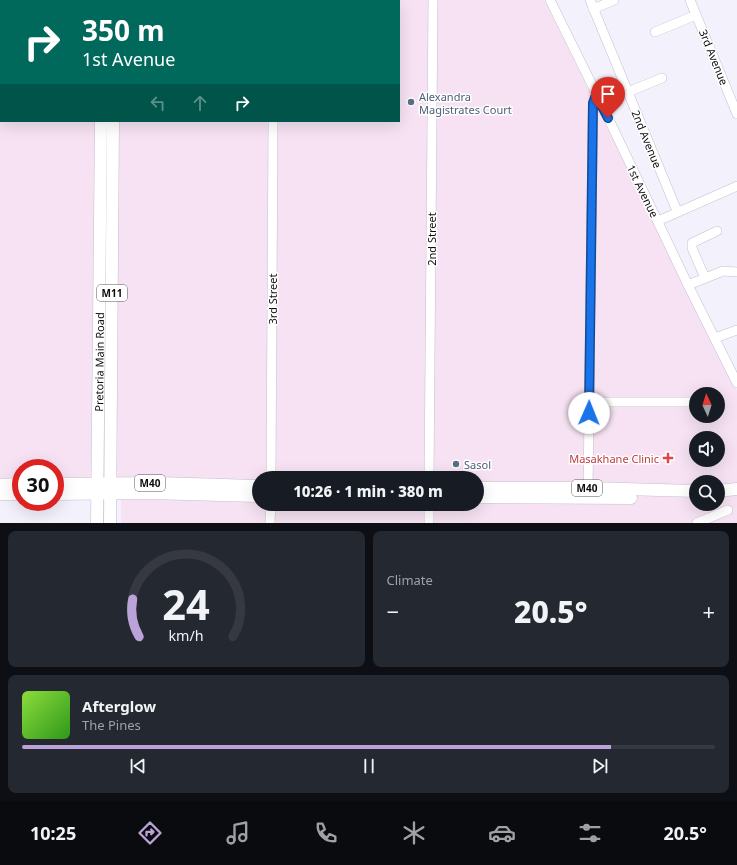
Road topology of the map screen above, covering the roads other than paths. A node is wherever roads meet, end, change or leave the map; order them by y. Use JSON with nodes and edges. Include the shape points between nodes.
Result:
{"nodes":[{"id":1,"x":433,"y":0,"type":"edge"},
{"id":2,"x":550,"y":0,"type":"edge"},
{"id":3,"x":614,"y":0,"type":"edge"},
{"id":4,"x":690,"y":0,"type":"edge"},
{"id":5,"x":592,"y":4,"type":"edge"},
{"id":6,"x":696,"y":15,"type":"junction"},
{"id":7,"x":655,"y":32,"type":"dead end"},
{"id":8,"x":662,"y":78,"type":"dead end"},
{"id":9,"x":628,"y":92,"type":"junction"},
{"id":10,"x":596,"y":95,"type":"junction"},
{"id":11,"x":737,"y":114,"type":"edge"},
{"id":12,"x":101,"y":122,"type":"edge"},
{"id":13,"x":113,"y":122,"type":"edge"},
{"id":14,"x":273,"y":122,"type":"edge"},
{"id":15,"x":737,"y":186,"type":"edge"},
{"id":16,"x":677,"y":211,"type":"junction"},
{"id":17,"x":658,"y":221,"type":"junction"},
{"id":18,"x":717,"y":231,"type":"dead end"},
{"id":19,"x":737,"y":272,"type":"edge"},
{"id":20,"x":705,"y":278,"type":"junction"},
{"id":21,"x":688,"y":284,"type":"junction"},
{"id":22,"x":737,"y":330,"type":"edge"},
{"id":23,"x":716,"y":338,"type":"junction"},
{"id":24,"x":733,"y":363,"type":"edge"},
{"id":25,"x":737,"y":383,"type":"edge"},
{"id":26,"x":589,"y":402,"type":"junction"},
{"id":27,"x":689,"y":402,"type":"edge"},
{"id":28,"x":97,"y":465,"type":"junction"},
{"id":29,"x":110,"y":465,"type":"junction"},
{"id":30,"x":271,"y":471,"type":"edge"},
{"id":31,"x":429,"y":471,"type":"edge"},
{"id":32,"x":126,"y":483,"type":"junction"},
{"id":33,"x":12,"y":484,"type":"edge"},
{"id":34,"x":64,"y":484,"type":"edge"},
{"id":35,"x":82,"y":484,"type":"junction"},
{"id":36,"x":0,"y":485,"type":"edge"},
{"id":37,"x":252,"y":486,"type":"edge"},
{"id":38,"x":97,"y":488,"type":"junction"},
{"id":39,"x":110,"y":488,"type":"junction"},
{"id":40,"x":484,"y":488,"type":"edge"},
{"id":41,"x":737,"y":489,"type":"edge"},
{"id":42,"x":725,"y":490,"type":"edge"},
{"id":43,"x":689,"y":491,"type":"edge"},
{"id":44,"x":64,"y":493,"type":"edge"},
{"id":45,"x":588,"y":493,"type":"junction"},
{"id":46,"x":0,"y":494,"type":"edge"},
{"id":47,"x":12,"y":494,"type":"edge"},
{"id":48,"x":252,"y":496,"type":"edge"},
{"id":49,"x":484,"y":497,"type":"edge"},
{"id":50,"x":689,"y":498,"type":"edge"},
{"id":51,"x":725,"y":498,"type":"edge"},
{"id":52,"x":737,"y":498,"type":"edge"},
{"id":53,"x":728,"y":510,"type":"dead end"},
{"id":54,"x":271,"y":511,"type":"edge"},
{"id":55,"x":429,"y":511,"type":"edge"},
{"id":56,"x":97,"y":523,"type":"edge"},
{"id":57,"x":110,"y":523,"type":"edge"},
{"id":58,"x":270,"y":523,"type":"edge"},
{"id":59,"x":429,"y":523,"type":"edge"},
{"id":60,"x":697,"y":523,"type":"edge"}],
"edges":[{"from":1,"to":31,"type":"street","name":"2nd Street"},
{"from":2,"to":10,"type":"street","name":"1st Avenue"},
{"from":3,"to":5,"type":"street"},
{"from":4,"to":6,"type":"street","name":"3rd Avenue"},
{"from":5,"to":9,"type":"street","name":"2nd Avenue"},
{"from":6,"to":7,"type":"street"},
{"from":6,"to":11,"type":"street","name":"3rd Avenue"},
{"from":8,"to":9,"type":"street"},
{"from":9,"to":16,"type":"street","name":"2nd Avenue"},
{"from":10,"to":17,"type":"street","name":"1st Avenue"},
{"from":10,"to":26,"type":"street","via":[[593,103]]},
{"from":12,"to":28,"type":"main road","name":"Pretoria Main Road","number":"M11"},
{"from":13,"to":29,"type":"main road","name":"Pretoria Main Road","number":"M11"},
{"from":14,"to":30,"type":"street","name":"3rd Street"},
{"from":15,"to":16,"type":"street"},
{"from":16,"to":17,"type":"street"},
{"from":17,"to":21,"type":"street","name":"1st Avenue"},
{"from":18,"to":20,"type":"street","via":[[692,243]]},
{"from":19,"to":20,"type":"street","via":[[723,271]]},
{"from":20,"to":21,"type":"street"},
{"from":21,"to":23,"type":"street","name":"1st Avenue"},
{"from":22,"to":23,"type":"street"},
{"from":23,"to":24,"type":"street","name":"1st Avenue"},
{"from":24,"to":25,"type":"street","name":"1st Avenue"},
{"from":26,"to":27,"type":"street"},
{"from":26,"to":45,"type":"street"},
{"from":28,"to":35,"type":"main road"},
{"from":28,"to":38,"type":"main road","name":"Pretoria Main Road","number":"M11"},
{"from":29,"to":32,"type":"main road"},
{"from":29,"to":39,"type":"main road","name":"Pretoria Main Road","number":"M11"},
{"from":32,"to":37,"type":"main road","number":"M40"},
{"from":32,"to":39,"type":"main road","number":"M40"},
{"from":33,"to":36,"type":"main road"},
{"from":34,"to":35,"type":"main road","number":"M40"},
{"from":35,"to":38,"type":"main road","number":"M40"},
{"from":38,"to":39,"type":"main road","number":"M40"},
{"from":38,"to":44,"type":"main road","number":"M40"},
{"from":38,"to":56,"type":"main road","number":"M11"},
{"from":39,"to":48,"type":"main road","number":"M40","via":[[164,493]]},
{"from":39,"to":57,"type":"main road","number":"M11"},
{"from":40,"to":45,"type":"main road","number":"M40"},
{"from":41,"to":42,"type":"main road"},
{"from":43,"to":45,"type":"main road","number":"M40"},
{"from":45,"to":49,"type":"main road","number":"M40"},
{"from":45,"to":50,"type":"main road","number":"M40"},
{"from":46,"to":47,"type":"main road"},
{"from":51,"to":52,"type":"main road"},
{"from":53,"to":60,"type":"street"},
{"from":54,"to":58,"type":"street"},
{"from":55,"to":59,"type":"street"}]}
